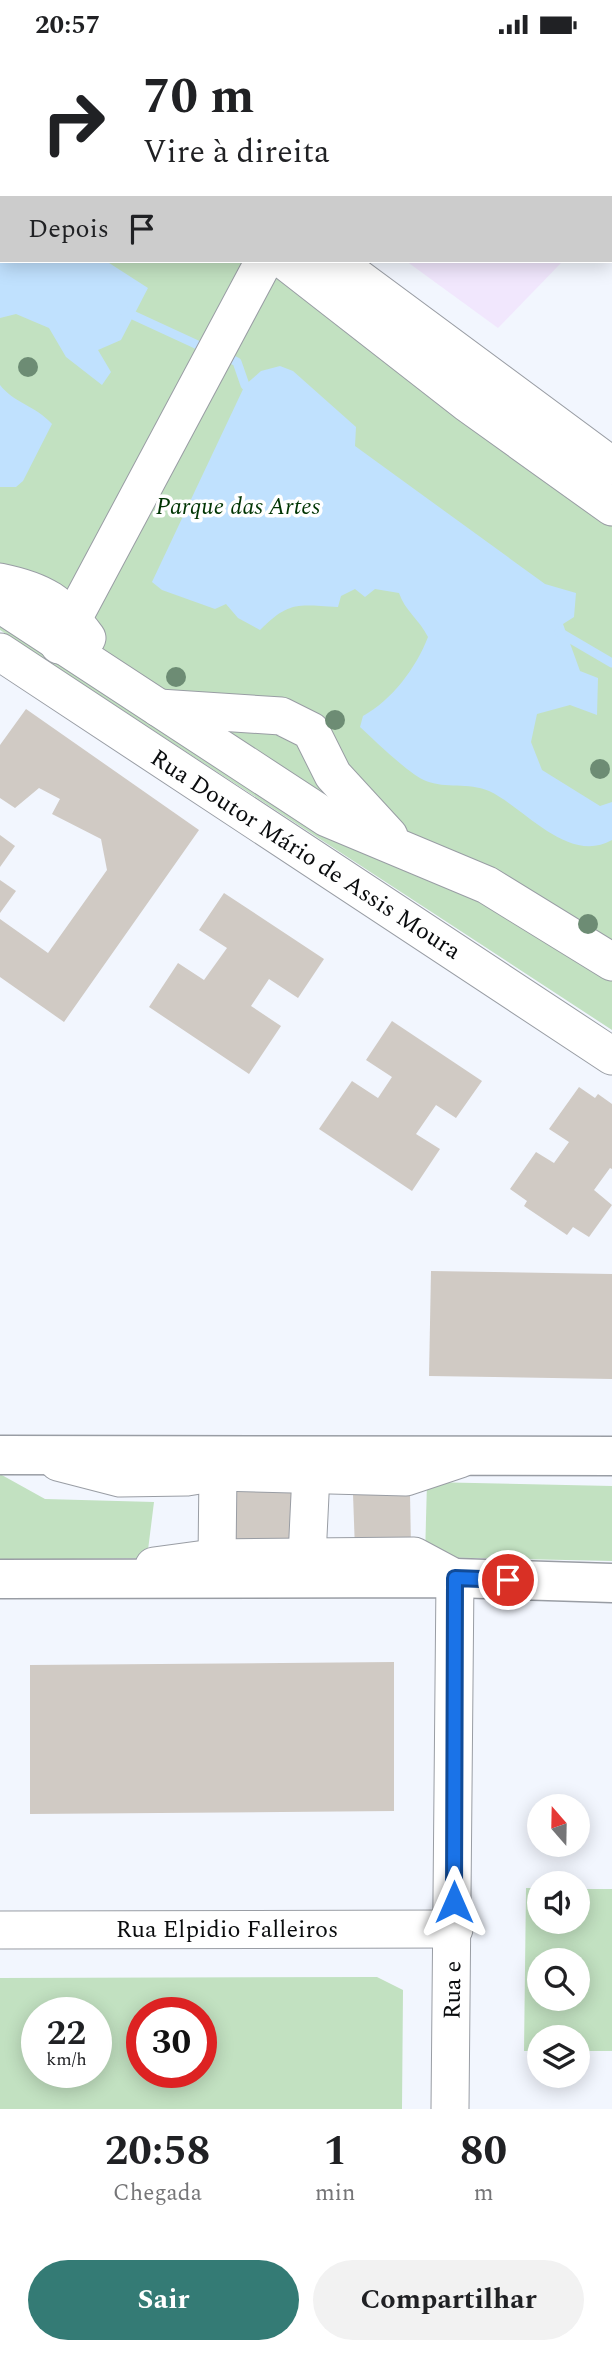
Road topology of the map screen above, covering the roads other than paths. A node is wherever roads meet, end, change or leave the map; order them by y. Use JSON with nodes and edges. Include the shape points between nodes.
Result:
{"nodes":[{"id":1,"x":263,"y":263,"type":"edge"},
{"id":2,"x":288,"y":263,"type":"edge"},
{"id":3,"x":338,"y":263,"type":"edge"},
{"id":4,"x":612,"y":466,"type":"edge"},
{"id":5,"x":612,"y":507,"type":"edge"},
{"id":6,"x":0,"y":582,"type":"edge"},
{"id":7,"x":0,"y":604,"type":"edge"},
{"id":8,"x":66,"y":632,"type":"junction"},
{"id":9,"x":0,"y":652,"type":"edge"},
{"id":10,"x":158,"y":708,"type":"junction"},
{"id":11,"x":402,"y":849,"type":"junction"},
{"id":12,"x":612,"y":962,"type":"edge"},
{"id":13,"x":612,"y":1056,"type":"edge"},
{"id":14,"x":14,"y":1455,"type":"edge"},
{"id":15,"x":471,"y":1456,"type":"junction"},
{"id":16,"x":612,"y":1457,"type":"edge"},
{"id":17,"x":218,"y":1472,"type":"junction"},
{"id":18,"x":311,"y":1474,"type":"junction"},
{"id":19,"x":307,"y":1557,"type":"junction"},
{"id":20,"x":218,"y":1558,"type":"junction"},
{"id":21,"x":455,"y":1578,"type":"junction"},
{"id":22,"x":0,"y":1579,"type":"edge"},
{"id":23,"x":84,"y":1579,"type":"junction"},
{"id":24,"x":612,"y":1583,"type":"edge"},
{"id":25,"x":454,"y":1929,"type":"junction"},
{"id":26,"x":0,"y":1930,"type":"edge"},
{"id":27,"x":450,"y":2109,"type":"edge"}],
"edges":[{"from":1,"to":8,"type":"street"},
{"from":2,"to":5,"type":"street","via":[[467,403]]},
{"from":3,"to":4,"type":"street"},
{"from":6,"to":8,"type":"street","via":[[34,589]]},
{"from":7,"to":8,"type":"street"},
{"from":8,"to":10,"type":"street","via":[[127,688]]},
{"from":9,"to":13,"type":"street","name":"Rua Doutor Mário de Assis Moura"},
{"from":10,"to":11,"type":"street","via":[[327,818]]},
{"from":10,"to":11,"type":"street","via":[[281,716],[311,731],[333,775]]},
{"from":11,"to":12,"type":"street","via":[[486,885]]},
{"from":14,"to":15,"type":"main road"},
{"from":14,"to":17,"type":"street","via":[[120,1478]]},
{"from":15,"to":16,"type":"main road"},
{"from":15,"to":18,"type":"street","via":[[405,1477]]},
{"from":17,"to":18,"type":"street"},
{"from":17,"to":20,"type":"street"},
{"from":18,"to":19,"type":"street"},
{"from":19,"to":20,"type":"street"},
{"from":19,"to":21,"type":"street","via":[[414,1556]]},
{"from":20,"to":23,"type":"street"},
{"from":21,"to":23,"type":"main road"},
{"from":21,"to":24,"type":"main road"},
{"from":21,"to":25,"type":"street","name":"Rua e"},
{"from":22,"to":23,"type":"main road"},
{"from":25,"to":26,"type":"street","name":"Rua Elpidio Falleiros"},
{"from":25,"to":27,"type":"street","name":"Rua e"}]}
